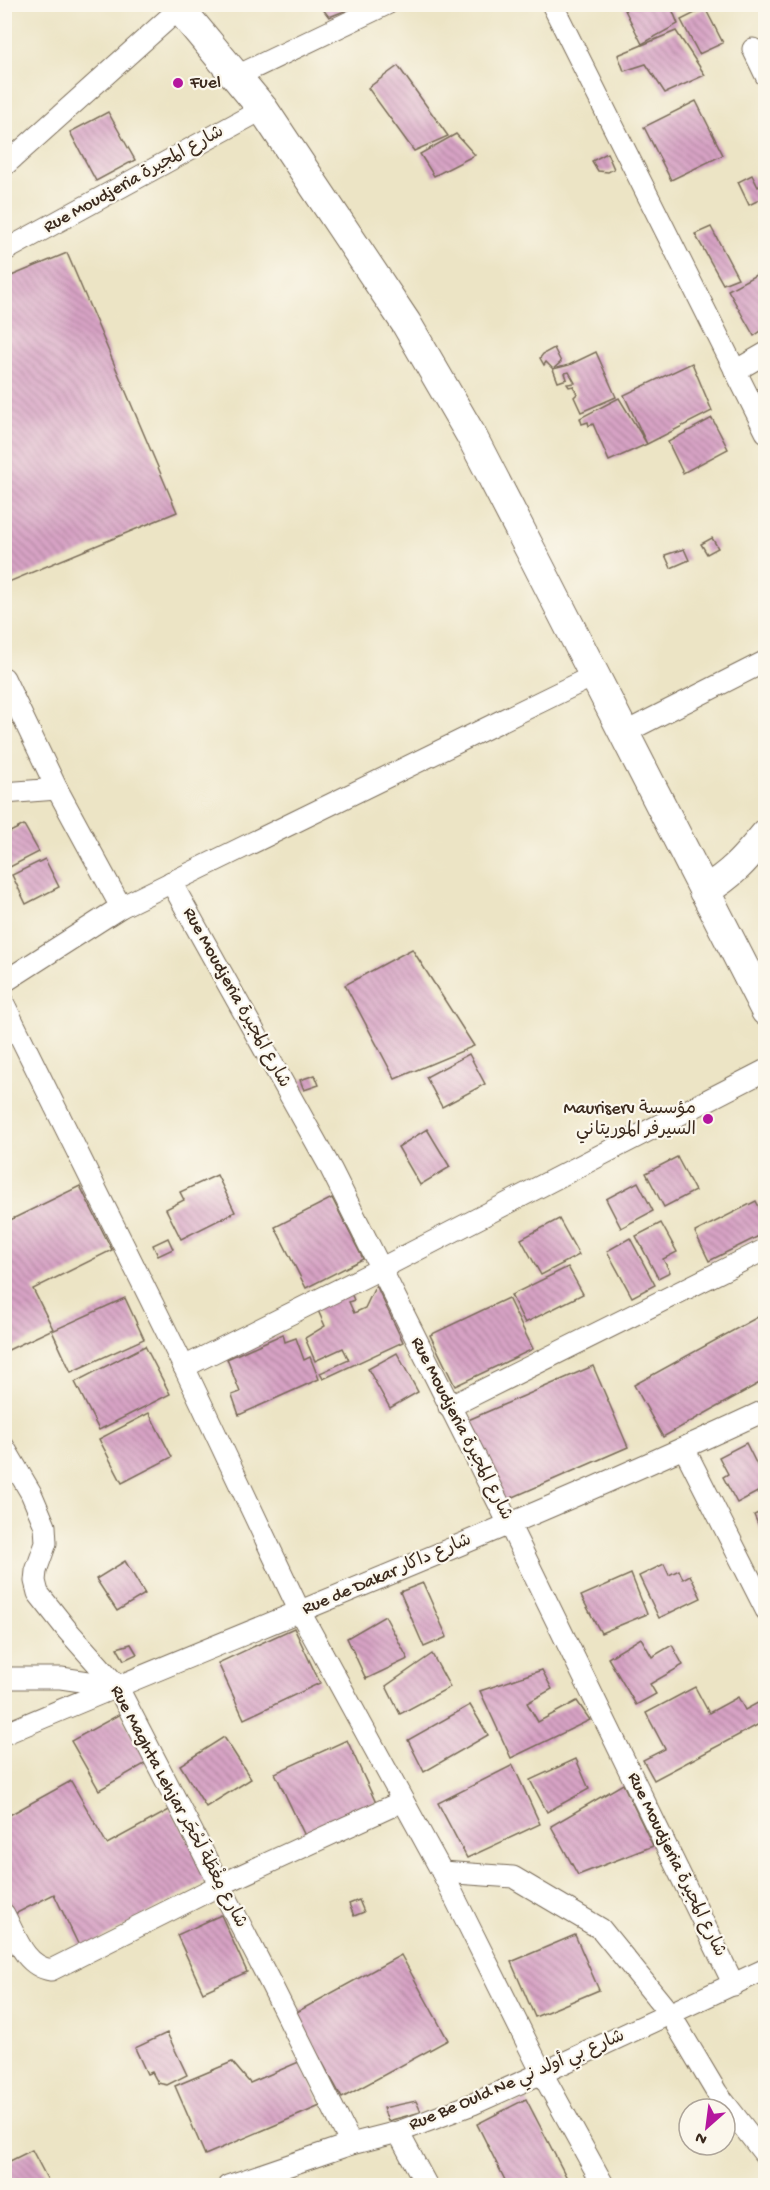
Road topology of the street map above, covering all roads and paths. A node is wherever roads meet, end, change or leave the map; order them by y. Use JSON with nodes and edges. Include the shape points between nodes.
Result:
{"nodes":[{"id":1,"x":387,"y":4,"type":"edge"},
{"id":2,"x":552,"y":4,"type":"edge"},
{"id":3,"x":180,"y":6,"type":"edge"},
{"id":4,"x":753,"y":49,"type":"dead end"},
{"id":5,"x":237,"y":76,"type":"junction"},
{"id":6,"x":765,"y":76,"type":"edge"},
{"id":7,"x":263,"y":109,"type":"junction"},
{"id":8,"x":4,"y":166,"type":"edge"},
{"id":9,"x":4,"y":251,"type":"edge"},
{"id":10,"x":765,"y":353,"type":"edge"},
{"id":11,"x":735,"y":371,"type":"junction"},
{"id":12,"x":765,"y":432,"type":"edge"},
{"id":13,"x":765,"y":661,"type":"edge"},
{"id":14,"x":595,"y":675,"type":"junction"},
{"id":15,"x":4,"y":678,"type":"edge"},
{"id":16,"x":624,"y":733,"type":"junction"},
{"id":17,"x":57,"y":789,"type":"junction"},
{"id":18,"x":4,"y":793,"type":"edge"},
{"id":19,"x":765,"y":834,"type":"edge"},
{"id":20,"x":171,"y":882,"type":"junction"},
{"id":21,"x":704,"y":891,"type":"junction"},
{"id":22,"x":121,"y":907,"type":"junction"},
{"id":23,"x":757,"y":970,"type":"edge"},
{"id":24,"x":4,"y":982,"type":"edge"},
{"id":25,"x":4,"y":1004,"type":"edge"},
{"id":26,"x":765,"y":1011,"type":"edge"},
{"id":27,"x":765,"y":1070,"type":"edge"},
{"id":28,"x":765,"y":1249,"type":"edge"},
{"id":29,"x":380,"y":1269,"type":"junction"},
{"id":30,"x":184,"y":1367,"type":"junction"},
{"id":31,"x":449,"y":1407,"type":"junction"},
{"id":32,"x":765,"y":1410,"type":"edge"},
{"id":33,"x":4,"y":1447,"type":"edge"},
{"id":34,"x":684,"y":1448,"type":"junction"},
{"id":35,"x":509,"y":1524,"type":"junction"},
{"id":36,"x":765,"y":1610,"type":"edge"},
{"id":37,"x":300,"y":1612,"type":"junction"},
{"id":38,"x":4,"y":1678,"type":"edge"},
{"id":39,"x":117,"y":1686,"type":"junction"},
{"id":40,"x":4,"y":1734,"type":"edge"},
{"id":41,"x":403,"y":1801,"type":"junction"},
{"id":42,"x":442,"y":1872,"type":"junction"},
{"id":43,"x":220,"y":1885,"type":"junction"},
{"id":44,"x":4,"y":1914,"type":"edge"},
{"id":45,"x":765,"y":1969,"type":"edge"},
{"id":46,"x":734,"y":1985,"type":"junction"},
{"id":47,"x":670,"y":2014,"type":"junction"},
{"id":48,"x":542,"y":2073,"type":"junction"},
{"id":49,"x":398,"y":2132,"type":"junction"},
{"id":50,"x":351,"y":2144,"type":"junction"},
{"id":51,"x":765,"y":2156,"type":"edge"},
{"id":52,"x":228,"y":2186,"type":"edge"},
{"id":53,"x":427,"y":2186,"type":"edge"},
{"id":54,"x":604,"y":2186,"type":"edge"}],
"edges":[{"from":1,"to":5,"type":"street"},
{"from":2,"to":11,"type":"street"},
{"from":3,"to":5,"type":"main road"},
{"from":3,"to":8,"type":"street"},
{"from":4,"to":6,"type":"street"},
{"from":5,"to":7,"type":"main road"},
{"from":7,"to":9,"type":"street","name":"Rue Moudjeria شارع المجيرة"},
{"from":7,"to":14,"type":"main road","via":[[406,323],[471,435]]},
{"from":10,"to":11,"type":"street"},
{"from":11,"to":12,"type":"street"},
{"from":13,"to":16,"type":"street"},
{"from":14,"to":16,"type":"main road"},
{"from":14,"to":20,"type":"street"},
{"from":15,"to":17,"type":"street"},
{"from":16,"to":21,"type":"main road"},
{"from":17,"to":18,"type":"street"},
{"from":17,"to":22,"type":"street"},
{"from":19,"to":21,"type":"main road","via":[[737,869]]},
{"from":20,"to":22,"type":"street"},
{"from":20,"to":29,"type":"street","name":"Rue Moudjeria شارع المجيرة","via":[[331,1169]]},
{"from":21,"to":23,"type":"main road"},
{"from":22,"to":24,"type":"street"},
{"from":23,"to":26,"type":"main road"},
{"from":25,"to":30,"type":"street"},
{"from":27,"to":29,"type":"street"},
{"from":28,"to":31,"type":"street"},
{"from":29,"to":30,"type":"street"},
{"from":29,"to":31,"type":"street","name":"Rue Moudjeria شارع المجيرة"},
{"from":30,"to":37,"type":"street"},
{"from":31,"to":35,"type":"street","name":"Rue Moudjeria شارع المجيرة"},
{"from":32,"to":34,"type":"street","name":"Rue de Dakar شارع داكار"},
{"from":33,"to":39,"type":"street","name":"Rue Maghta Lehjar شارع مِغْطَة لَحْجَر","via":[[45,1526],[46,1543],[35,1581],[39,1593]]},
{"from":34,"to":35,"type":"street","name":"Rue de Dakar شارع داكار"},
{"from":34,"to":36,"type":"street"},
{"from":35,"to":37,"type":"street","name":"Rue de Dakar شارع داكار"},
{"from":35,"to":46,"type":"street","name":"Rue Moudjeria شارع المجيرة"},
{"from":37,"to":39,"type":"street","name":"Rue de Dakar شارع داكار"},
{"from":37,"to":41,"type":"street"},
{"from":38,"to":39,"type":"street","via":[[61,1678]]},
{"from":39,"to":40,"type":"street","name":"Rue de Dakar شارع داكار"},
{"from":39,"to":43,"type":"street","name":"Rue Maghta Lehjar شارع مِغْطَة لَحْجَر"},
{"from":41,"to":42,"type":"street"},
{"from":41,"to":43,"type":"street"},
{"from":42,"to":47,"type":"street","via":[[513,1877],[601,1929]]},
{"from":42,"to":48,"type":"street"},
{"from":43,"to":44,"type":"street","via":[[51,1970],[33,1964]]},
{"from":43,"to":50,"type":"street","name":"Rue Maghta Lehjar شارع مِغْطَة لَحْجَر"},
{"from":45,"to":46,"type":"street","name":"Rue Be Ould Ne شارع بي أولد ني"},
{"from":46,"to":47,"type":"street","name":"Rue Be Ould Ne شارع بي أولد ني"},
{"from":47,"to":48,"type":"street","name":"Rue Be Ould Ne شارع بي أولد ني"},
{"from":47,"to":51,"type":"street","via":[[717,2093]]},
{"from":48,"to":49,"type":"street","name":"Rue Be Ould Ne شارع بي أولد ني"},
{"from":48,"to":54,"type":"street"},
{"from":49,"to":50,"type":"street","name":"Rue Be Ould Ne شارع بي أولد ني"},
{"from":49,"to":53,"type":"street"},
{"from":50,"to":52,"type":"street","name":"Rue Be Ould Ne شارع بي أولد ني"}]}
